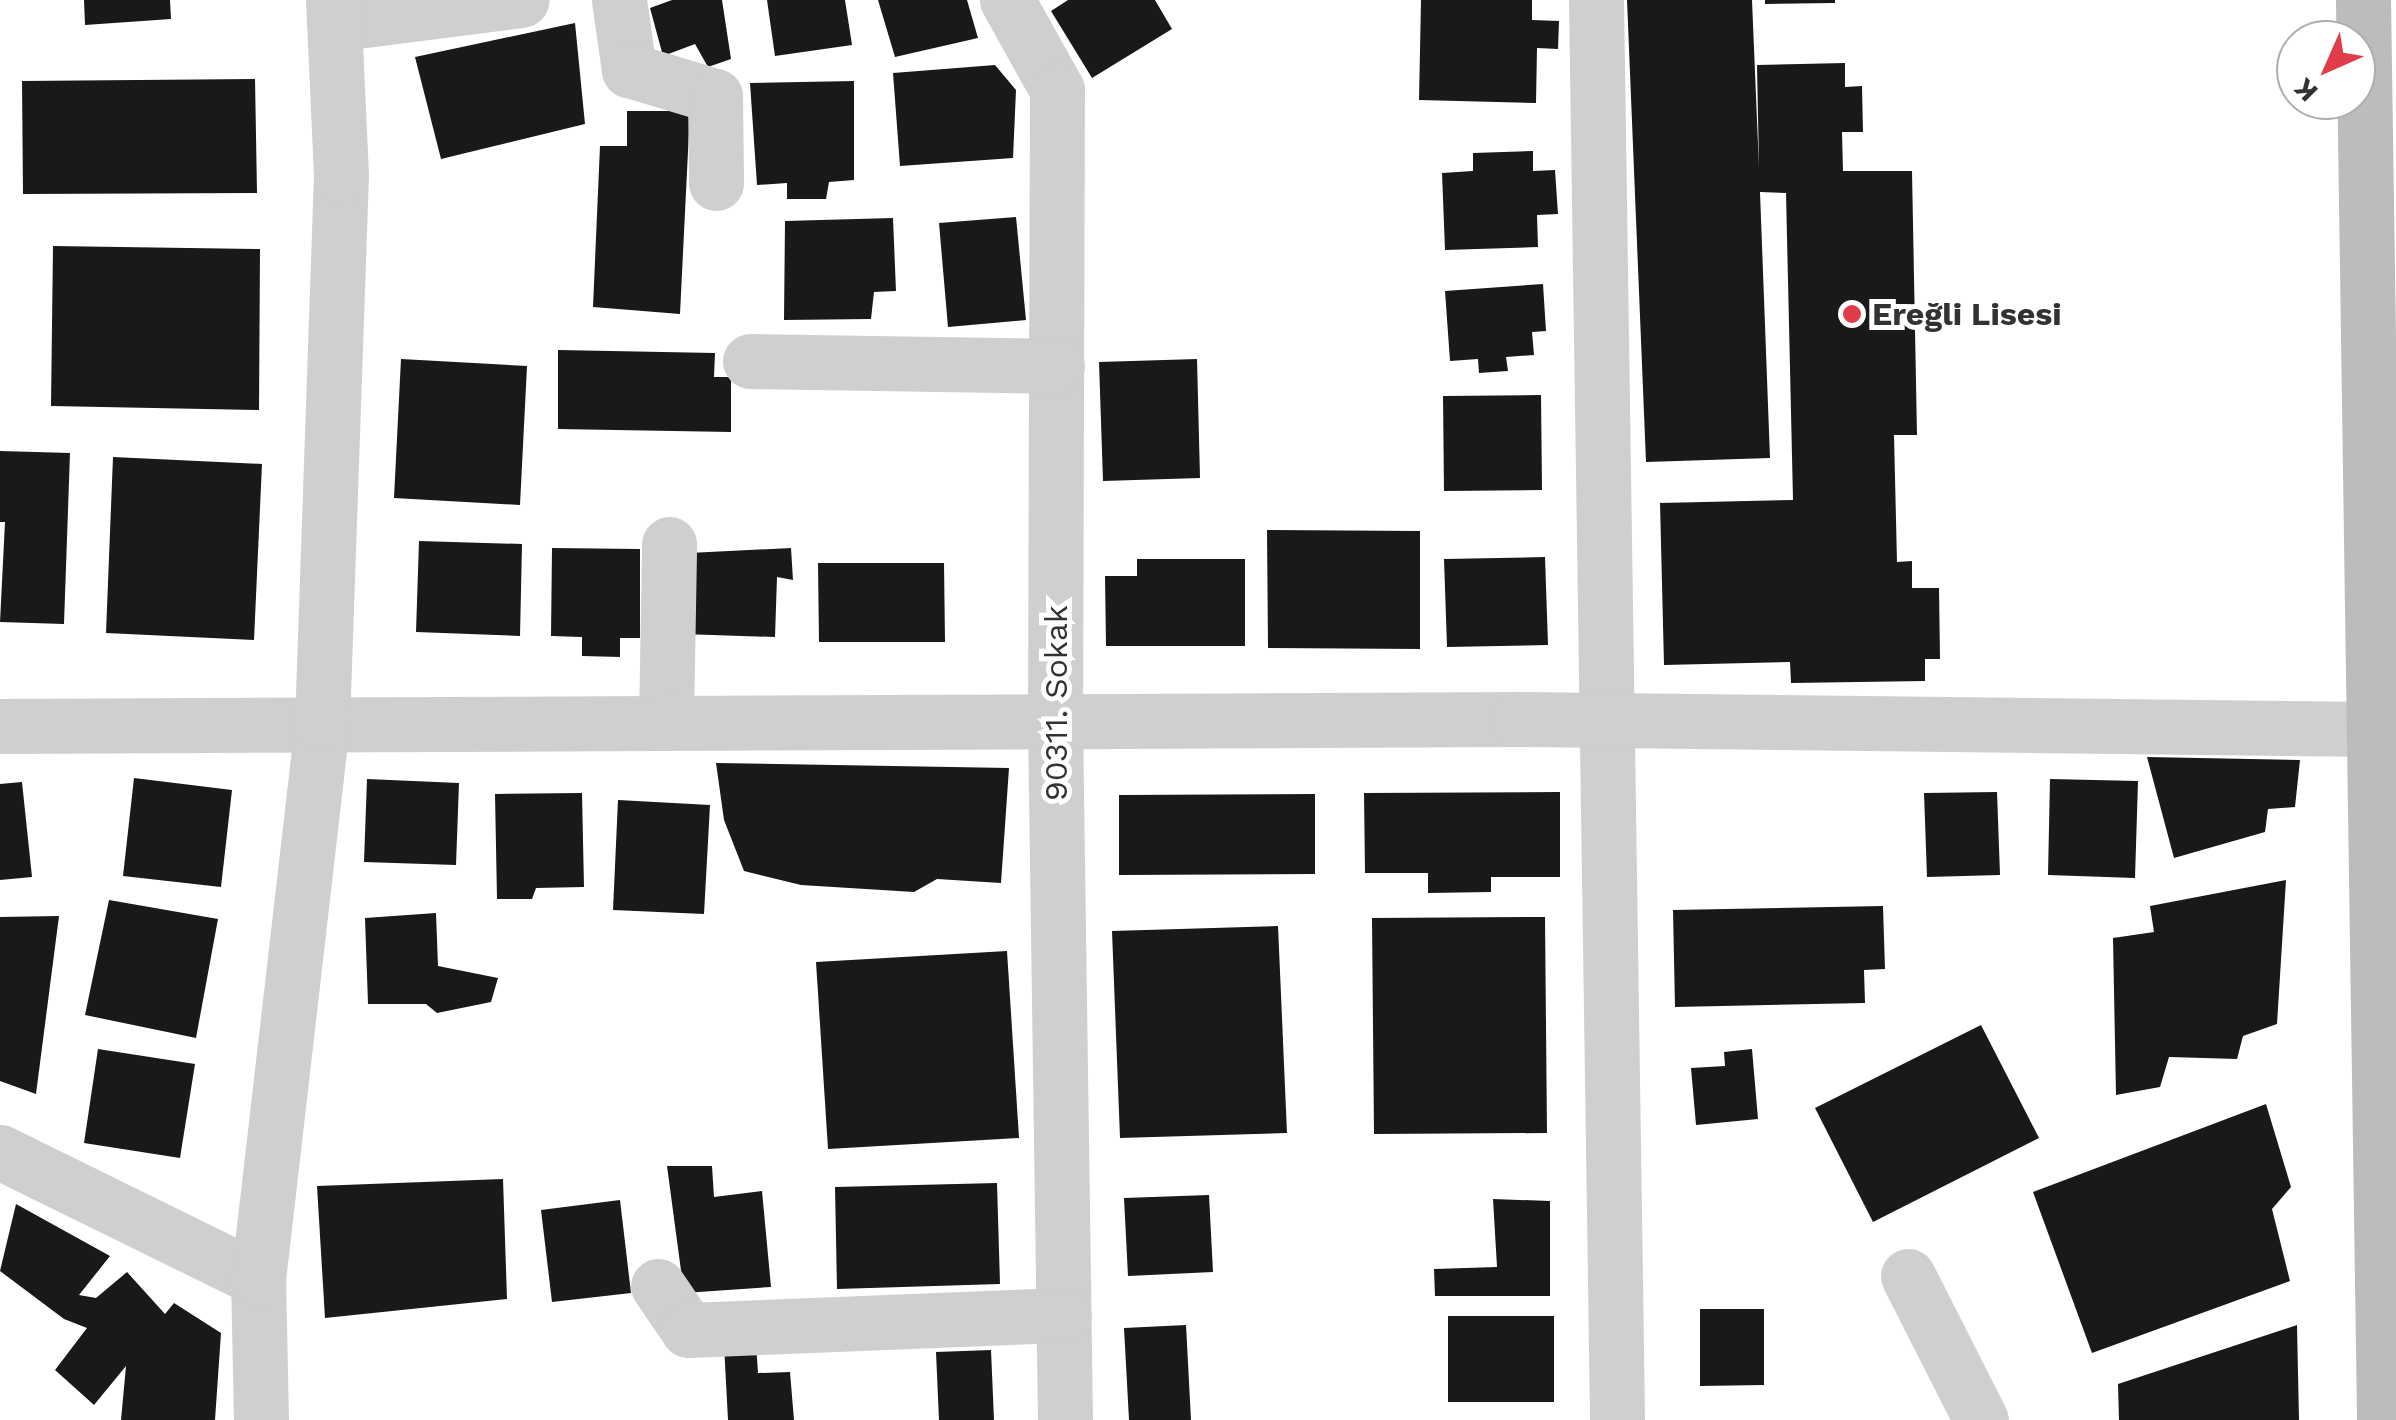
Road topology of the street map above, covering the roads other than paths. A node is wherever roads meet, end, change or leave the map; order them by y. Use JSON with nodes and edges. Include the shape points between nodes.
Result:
{"nodes":[{"id":1,"x":521,"y":0,"type":"edge"},
{"id":2,"x":619,"y":0,"type":"edge"},
{"id":3,"x":1007,"y":0,"type":"edge"},
{"id":4,"x":1596,"y":0,"type":"edge"},
{"id":5,"x":2363,"y":0,"type":"edge"},
{"id":6,"x":334,"y":12,"type":"edge"},
{"id":7,"x":716,"y":182,"type":"dead end"},
{"id":8,"x":750,"y":361,"type":"dead end"},
{"id":9,"x":1057,"y":366,"type":"junction"},
{"id":10,"x":669,"y":544,"type":"dead end"},
{"id":11,"x":1607,"y":720,"type":"junction"},
{"id":12,"x":1054,"y":722,"type":"junction"},
{"id":13,"x":666,"y":723,"type":"junction"},
{"id":14,"x":322,"y":724,"type":"junction"},
{"id":15,"x":0,"y":726,"type":"edge"},
{"id":16,"x":2374,"y":728,"type":"junction"},
{"id":17,"x":0,"y":1152,"type":"edge"},
{"id":18,"x":1908,"y":1276,"type":"dead end"},
{"id":19,"x":258,"y":1279,"type":"junction"},
{"id":20,"x":658,"y":1286,"type":"dead end"},
{"id":21,"x":1064,"y":1315,"type":"junction"},
{"id":22,"x":261,"y":1420,"type":"edge"},
{"id":23,"x":1065,"y":1420,"type":"edge"},
{"id":24,"x":1617,"y":1420,"type":"edge"},
{"id":25,"x":1981,"y":1420,"type":"edge"},
{"id":26,"x":2384,"y":1420,"type":"edge"}],
"edges":[{"from":1,"to":6,"type":"street"},
{"from":2,"to":7,"type":"street","via":[[629,70],[715,96]]},
{"from":3,"to":9,"type":"street","name":"90311. Sokak","via":[[1058,90]]},
{"from":4,"to":11,"type":"street"},
{"from":5,"to":16,"type":"main road"},
{"from":6,"to":14,"type":"street","via":[[340,175]]},
{"from":8,"to":9,"type":"street"},
{"from":9,"to":12,"type":"street","name":"90311. Sokak"},
{"from":10,"to":13,"type":"street"},
{"from":11,"to":12,"type":"street"},
{"from":11,"to":16,"type":"street"},
{"from":11,"to":24,"type":"street"},
{"from":12,"to":13,"type":"street"},
{"from":12,"to":21,"type":"street","name":"90311. Sokak"},
{"from":13,"to":14,"type":"street"},
{"from":14,"to":15,"type":"street"},
{"from":14,"to":19,"type":"street"},
{"from":16,"to":26,"type":"main road"},
{"from":17,"to":19,"type":"street"},
{"from":18,"to":25,"type":"street"},
{"from":19,"to":22,"type":"street"},
{"from":20,"to":21,"type":"street","via":[[688,1330]]},
{"from":21,"to":23,"type":"street","name":"90311. Sokak"}]}
